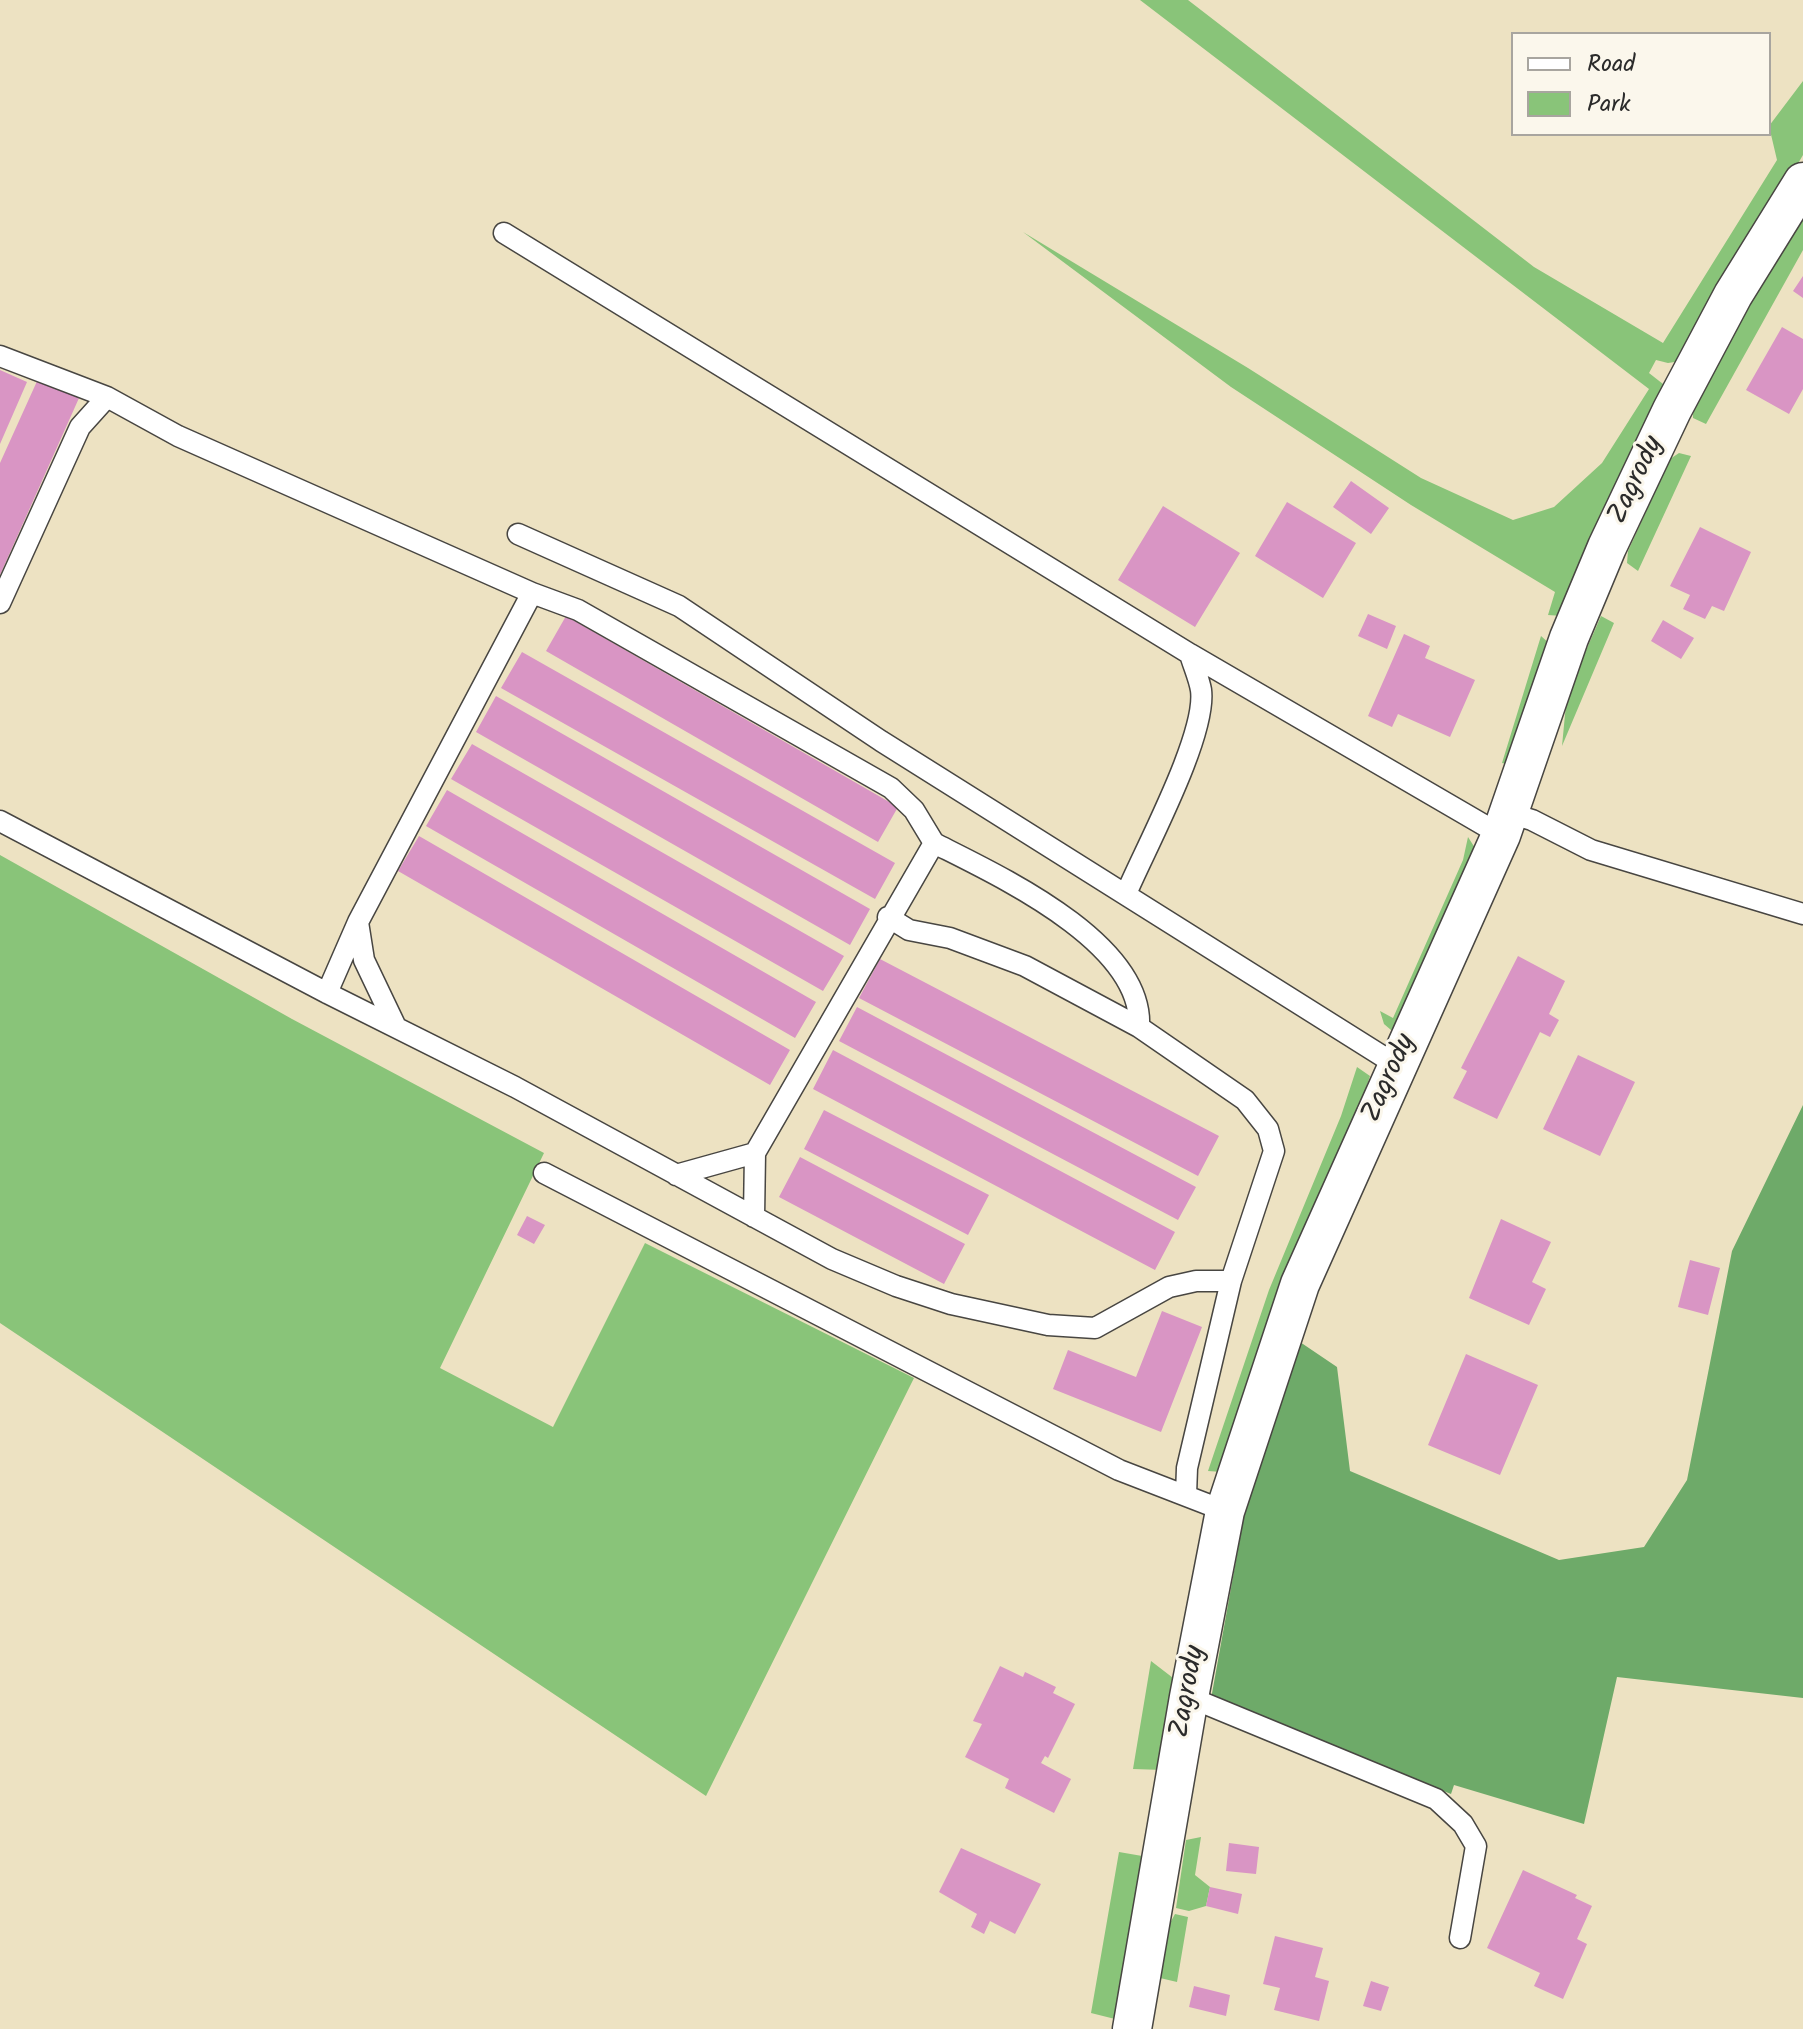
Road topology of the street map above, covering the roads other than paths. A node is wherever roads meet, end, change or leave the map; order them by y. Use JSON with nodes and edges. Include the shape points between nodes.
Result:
{"nodes":[{"id":1,"x":1803,"y":182,"type":"edge"},
{"id":2,"x":504,"y":233,"type":"dead end"},
{"id":3,"x":0,"y":356,"type":"edge"},
{"id":4,"x":107,"y":397,"type":"junction"},
{"id":5,"x":518,"y":534,"type":"dead end"},
{"id":6,"x":532,"y":593,"type":"junction"},
{"id":7,"x":0,"y":603,"type":"edge"},
{"id":8,"x":1190,"y":654,"type":"junction"},
{"id":9,"x":0,"y":821,"type":"edge"},
{"id":10,"x":1505,"y":824,"type":"junction"},
{"id":11,"x":934,"y":843,"type":"junction"},
{"id":12,"x":1126,"y":894,"type":"junction"},
{"id":13,"x":1803,"y":914,"type":"edge"},
{"id":14,"x":888,"y":917,"type":"junction"},
{"id":15,"x":358,"y":922,"type":"junction"},
{"id":16,"x":327,"y":993,"type":"junction"},
{"id":17,"x":396,"y":1027,"type":"junction"},
{"id":18,"x":1139,"y":1027,"type":"junction"},
{"id":19,"x":1398,"y":1066,"type":"junction"},
{"id":20,"x":755,"y":1153,"type":"junction"},
{"id":21,"x":544,"y":1173,"type":"dead end"},
{"id":22,"x":676,"y":1175,"type":"junction"},
{"id":23,"x":754,"y":1217,"type":"junction"},
{"id":24,"x":1231,"y":1281,"type":"junction"},
{"id":25,"x":1186,"y":1495,"type":"junction"},
{"id":26,"x":1225,"y":1511,"type":"junction"},
{"id":27,"x":1189,"y":1697,"type":"junction"},
{"id":28,"x":1460,"y":1938,"type":"dead end"},
{"id":29,"x":1132,"y":2029,"type":"edge"}],
"edges":[{"from":1,"to":10,"type":"street","name":"Zagrody","via":[[1733,295],[1620,520],[1569,638]]},
{"from":2,"to":8,"type":"lane"},
{"from":3,"to":4,"type":"lane"},
{"from":4,"to":6,"type":"lane","via":[[178,436]]},
{"from":4,"to":7,"type":"lane","via":[[80,427]]},
{"from":5,"to":12,"type":"lane","via":[[679,606],[881,741]]},
{"from":6,"to":11,"type":"lane","via":[[619,631],[891,788],[914,810]]},
{"from":6,"to":15,"type":"lane"},
{"from":8,"to":10,"type":"lane"},
{"from":8,"to":12,"type":"lane","via":[[1201,691],[1199,717]]},
{"from":9,"to":16,"type":"lane"},
{"from":10,"to":13,"type":"lane","via":[[1532,820],[1591,850]]},
{"from":10,"to":19,"type":"street","name":"Zagrody"},
{"from":11,"to":14,"type":"lane"},
{"from":11,"to":18,"type":"lane","via":[[1034,896],[1098,943],[1134,992]]},
{"from":12,"to":19,"type":"lane"},
{"from":14,"to":18,"type":"lane","via":[[909,930],[950,938],[1025,966]]},
{"from":14,"to":20,"type":"lane"},
{"from":15,"to":16,"type":"lane"},
{"from":15,"to":17,"type":"lane","via":[[364,960]]},
{"from":16,"to":17,"type":"lane"},
{"from":17,"to":22,"type":"lane"},
{"from":18,"to":24,"type":"lane","via":[[1227,1085],[1268,1129],[1274,1151]]},
{"from":19,"to":26,"type":"street","name":"Zagrody","via":[[1300,1284]]},
{"from":20,"to":22,"type":"lane"},
{"from":20,"to":23,"type":"lane"},
{"from":21,"to":25,"type":"lane","via":[[1119,1470]]},
{"from":22,"to":23,"type":"lane"},
{"from":23,"to":24,"type":"lane","via":[[896,1286],[1048,1325],[1095,1328],[1169,1287]]},
{"from":24,"to":25,"type":"lane","via":[[1187,1468]]},
{"from":25,"to":26,"type":"lane"},
{"from":26,"to":27,"type":"street","name":"Zagrody"},
{"from":27,"to":28,"type":"lane","via":[[1436,1799],[1463,1824],[1476,1846]]},
{"from":27,"to":29,"type":"street","name":"Zagrody"}]}
